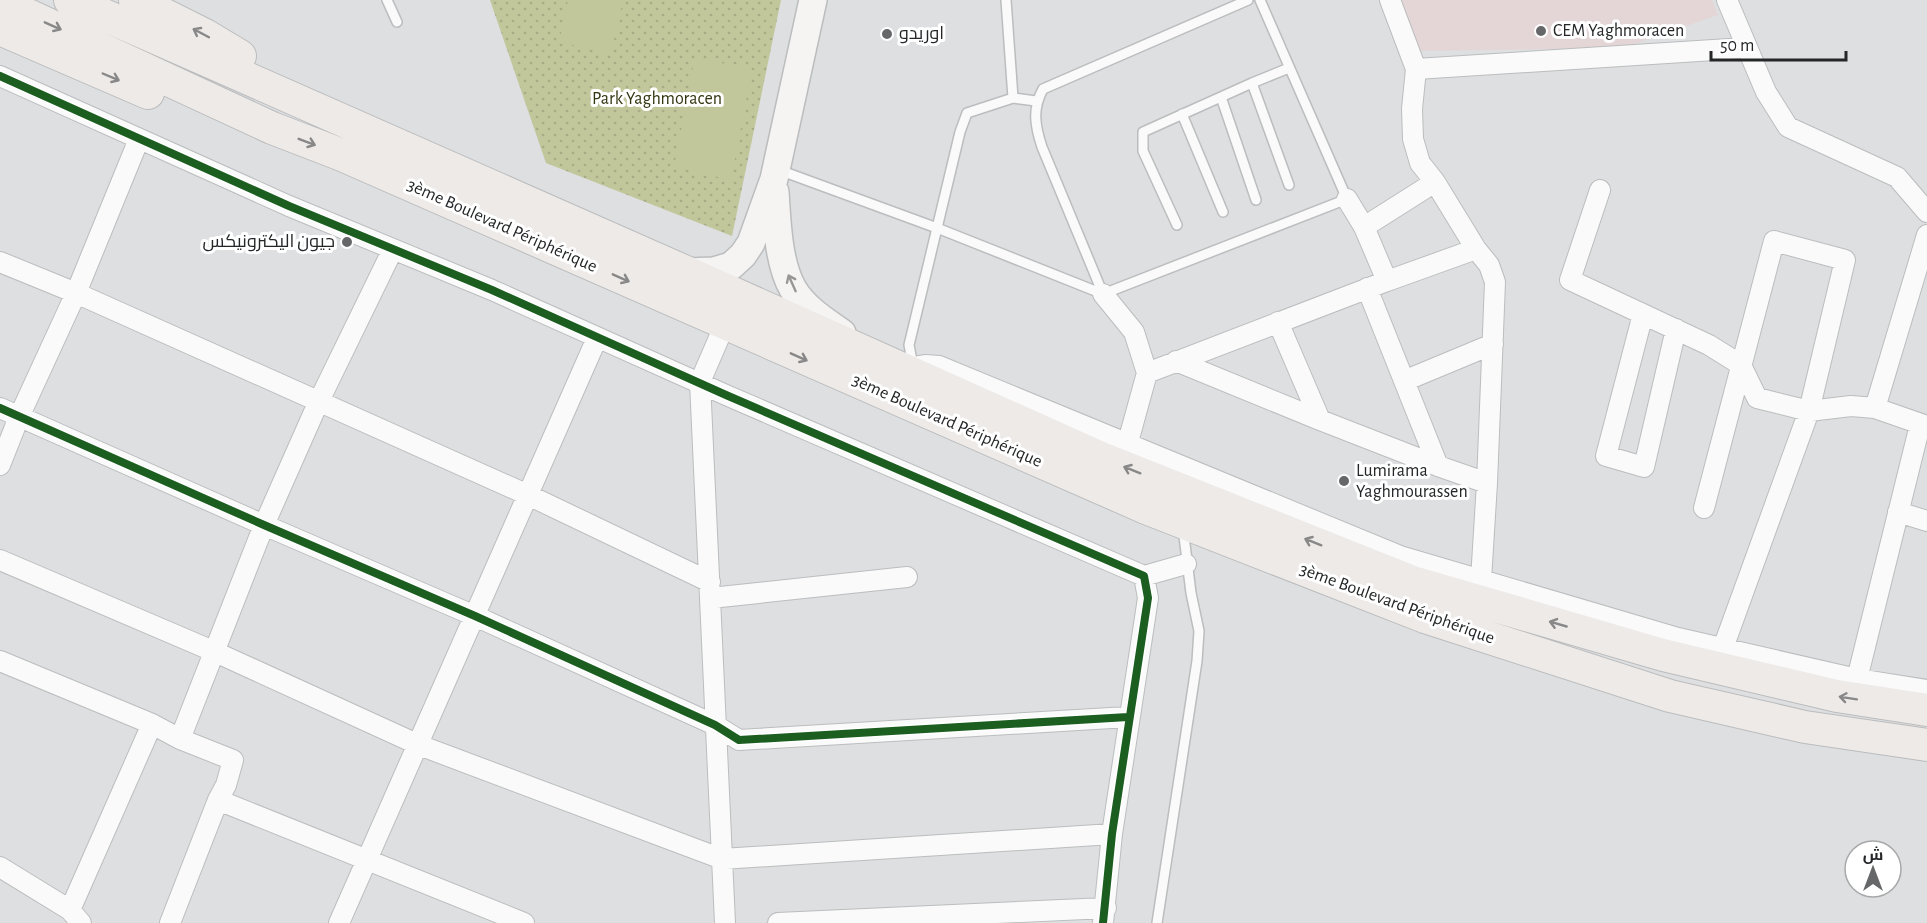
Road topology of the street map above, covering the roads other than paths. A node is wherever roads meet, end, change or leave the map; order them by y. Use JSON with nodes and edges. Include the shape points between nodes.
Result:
{"nodes":[{"id":1,"x":70,"y":0,"type":"edge"},
{"id":2,"x":135,"y":0,"type":"edge"},
{"id":3,"x":387,"y":0,"type":"edge"},
{"id":4,"x":813,"y":0,"type":"edge"},
{"id":5,"x":1005,"y":0,"type":"edge"},
{"id":6,"x":1248,"y":0,"type":"edge"},
{"id":7,"x":1260,"y":0,"type":"edge"},
{"id":8,"x":1390,"y":0,"type":"edge"},
{"id":9,"x":1726,"y":0,"type":"edge"},
{"id":10,"x":0,"y":2,"type":"edge"},
{"id":11,"x":397,"y":22,"type":"dead end"},
{"id":12,"x":0,"y":29,"type":"edge"},
{"id":13,"x":1746,"y":48,"type":"junction"},
{"id":14,"x":1289,"y":68,"type":"junction"},
{"id":15,"x":1416,"y":69,"type":"junction"},
{"id":16,"x":0,"y":76,"type":"edge"},
{"id":17,"x":1252,"y":83,"type":"junction"},
{"id":18,"x":281,"y":92,"type":"junction"},
{"id":19,"x":1221,"y":96,"type":"junction"},
{"id":20,"x":1013,"y":98,"type":"junction"},
{"id":21,"x":1036,"y":101,"type":"junction"},
{"id":22,"x":1182,"y":114,"type":"junction"},
{"id":23,"x":272,"y":128,"type":"junction"},
{"id":24,"x":139,"y":139,"type":"junction"},
{"id":25,"x":775,"y":174,"type":"junction"},
{"id":26,"x":1435,"y":182,"type":"junction"},
{"id":27,"x":1289,"y":185,"type":"dead end"},
{"id":28,"x":1600,"y":190,"type":"dead end"},
{"id":29,"x":1347,"y":198,"type":"junction"},
{"id":30,"x":1256,"y":200,"type":"dead end"},
{"id":31,"x":1223,"y":212,"type":"dead end"},
{"id":32,"x":1927,"y":212,"type":"edge"},
{"id":33,"x":1177,"y":225,"type":"dead end"},
{"id":34,"x":1364,"y":226,"type":"junction"},
{"id":35,"x":938,"y":228,"type":"junction"},
{"id":36,"x":1927,"y":235,"type":"edge"},
{"id":37,"x":393,"y":249,"type":"junction"},
{"id":38,"x":1476,"y":249,"type":"junction"},
{"id":39,"x":0,"y":262,"type":"edge"},
{"id":40,"x":686,"y":272,"type":"junction"},
{"id":41,"x":1387,"y":280,"type":"junction"},
{"id":42,"x":1368,"y":288,"type":"junction"},
{"id":43,"x":76,"y":293,"type":"junction"},
{"id":44,"x":1103,"y":294,"type":"junction"},
{"id":45,"x":1643,"y":314,"type":"junction"},
{"id":46,"x":1278,"y":322,"type":"junction"},
{"id":47,"x":725,"y":324,"type":"junction"},
{"id":48,"x":1676,"y":329,"type":"junction"},
{"id":49,"x":597,"y":338,"type":"junction"},
{"id":50,"x":1493,"y":344,"type":"junction"},
{"id":51,"x":1176,"y":361,"type":"junction"},
{"id":52,"x":1741,"y":365,"type":"junction"},
{"id":53,"x":908,"y":368,"type":"junction"},
{"id":54,"x":1147,"y":373,"type":"junction"},
{"id":55,"x":1404,"y":381,"type":"junction"},
{"id":56,"x":700,"y":382,"type":"junction"},
{"id":57,"x":318,"y":403,"type":"junction"},
{"id":58,"x":0,"y":408,"type":"edge"},
{"id":59,"x":1875,"y":408,"type":"junction"},
{"id":60,"x":1809,"y":411,"type":"junction"},
{"id":61,"x":19,"y":417,"type":"junction"},
{"id":62,"x":1320,"y":420,"type":"junction"},
{"id":63,"x":1923,"y":426,"type":"edge"},
{"id":64,"x":1128,"y":442,"type":"junction"},
{"id":65,"x":0,"y":465,"type":"edge"},
{"id":66,"x":1438,"y":466,"type":"junction"},
{"id":67,"x":1488,"y":483,"type":"junction"},
{"id":68,"x":528,"y":495,"type":"junction"},
{"id":69,"x":1704,"y":508,"type":"dead end"},
{"id":70,"x":1898,"y":512,"type":"junction"},
{"id":71,"x":1927,"y":521,"type":"edge"},
{"id":72,"x":1183,"y":522,"type":"junction"},
{"id":73,"x":264,"y":525,"type":"junction"},
{"id":74,"x":0,"y":560,"type":"edge"},
{"id":75,"x":1186,"y":564,"type":"junction"},
{"id":76,"x":1144,"y":576,"type":"junction"},
{"id":77,"x":908,"y":577,"type":"dead end"},
{"id":78,"x":1481,"y":580,"type":"junction"},
{"id":79,"x":710,"y":590,"type":"junction"},
{"id":80,"x":475,"y":616,"type":"junction"},
{"id":81,"x":1723,"y":648,"type":"junction"},
{"id":82,"x":213,"y":651,"type":"junction"},
{"id":83,"x":0,"y":662,"type":"edge"},
{"id":84,"x":1857,"y":679,"type":"junction"},
{"id":85,"x":1927,"y":690,"type":"edge"},
{"id":86,"x":1927,"y":710,"type":"edge"},
{"id":87,"x":1128,"y":717,"type":"junction"},
{"id":88,"x":152,"y":724,"type":"junction"},
{"id":89,"x":716,"y":725,"type":"junction"},
{"id":90,"x":180,"y":739,"type":"junction"},
{"id":91,"x":418,"y":745,"type":"junction"},
{"id":92,"x":1927,"y":745,"type":"edge"},
{"id":93,"x":218,"y":800,"type":"junction"},
{"id":94,"x":1112,"y":834,"type":"junction"},
{"id":95,"x":722,"y":859,"type":"junction"},
{"id":96,"x":368,"y":860,"type":"junction"},
{"id":97,"x":0,"y":867,"type":"edge"},
{"id":98,"x":1105,"y":916,"type":"edge"},
{"id":99,"x":75,"y":917,"type":"edge"},
{"id":100,"x":170,"y":923,"type":"edge"},
{"id":101,"x":339,"y":923,"type":"edge"},
{"id":102,"x":524,"y":923,"type":"edge"},
{"id":103,"x":725,"y":923,"type":"edge"},
{"id":104,"x":778,"y":923,"type":"edge"},
{"id":105,"x":1157,"y":923,"type":"edge"}],
"edges":[{"from":1,"to":18,"type":"highway","name":"3ème Boulevard Périphérique"},
{"from":18,"to":2,"type":"highway","one_way":true,"via":[[238,54]]},
{"from":3,"to":11,"type":"lane"},
{"from":4,"to":25,"type":"main road"},
{"from":5,"to":20,"type":"lane"},
{"from":6,"to":21,"type":"lane","via":[[1043,89]]},
{"from":7,"to":14,"type":"lane"},
{"from":8,"to":15,"type":"street"},
{"from":9,"to":13,"type":"street"},
{"from":10,"to":23,"type":"highway","name":"3ème Boulevard Périphérique","one_way":true},
{"from":12,"to":23,"type":"highway","one_way":true,"via":[[152,95],[238,123]]},
{"from":13,"to":15,"type":"street"},
{"from":13,"to":32,"type":"street","via":[[1788,127],[1897,177]]},
{"from":14,"to":17,"type":"lane"},
{"from":14,"to":29,"type":"lane"},
{"from":15,"to":26,"type":"street","via":[[1413,139],[1420,163]]},
{"from":16,"to":24,"type":"street"},
{"from":17,"to":19,"type":"lane"},
{"from":17,"to":27,"type":"lane"},
{"from":18,"to":40,"type":"highway","name":"3ème Boulevard Périphérique"},
{"from":19,"to":22,"type":"lane"},
{"from":19,"to":30,"type":"lane"},
{"from":20,"to":21,"type":"lane"},
{"from":20,"to":35,"type":"lane","via":[[967,113]]},
{"from":21,"to":44,"type":"lane","via":[[1035,124],[1042,147]]},
{"from":22,"to":31,"type":"lane"},
{"from":22,"to":33,"type":"lane","via":[[1143,132],[1143,151]]},
{"from":23,"to":47,"type":"highway","name":"3ème Boulevard Périphérique","one_way":true},
{"from":24,"to":37,"type":"street"},
{"from":24,"to":43,"type":"street"},
{"from":25,"to":35,"type":"lane"},
{"from":25,"to":40,"type":"main road","via":[[756,231],[743,255],[731,266]]},
{"from":53,"to":25,"type":"main road","one_way":true,"via":[[847,336],[817,315],[793,289],[781,255]]},
{"from":26,"to":34,"type":"street"},
{"from":26,"to":38,"type":"street"},
{"from":28,"to":45,"type":"street","via":[[1570,280]]},
{"from":29,"to":34,"type":"street"},
{"from":29,"to":44,"type":"lane"},
{"from":34,"to":41,"type":"street"},
{"from":35,"to":44,"type":"lane"},
{"from":35,"to":53,"type":"lane","via":[[909,345]]},
{"from":36,"to":59,"type":"street"},
{"from":37,"to":49,"type":"street"},
{"from":37,"to":57,"type":"street"},
{"from":38,"to":41,"type":"street"},
{"from":38,"to":50,"type":"street","via":[[1489,265],[1495,282]]},
{"from":39,"to":43,"type":"street"},
{"from":40,"to":53,"type":"highway","name":"3ème Boulevard Périphérique"},
{"from":41,"to":42,"type":"street"},
{"from":42,"to":46,"type":"street"},
{"from":42,"to":55,"type":"street"},
{"from":43,"to":57,"type":"street"},
{"from":43,"to":61,"type":"street"},
{"from":44,"to":54,"type":"street","via":[[1134,332]]},
{"from":45,"to":48,"type":"street"},
{"from":45,"to":48,"type":"street","via":[[1606,456],[1644,467]]},
{"from":46,"to":51,"type":"street"},
{"from":46,"to":62,"type":"street"},
{"from":47,"to":56,"type":"street"},
{"from":47,"to":72,"type":"highway","name":"3ème Boulevard Périphérique","one_way":true},
{"from":48,"to":52,"type":"street"},
{"from":49,"to":56,"type":"street"},
{"from":49,"to":68,"type":"street"},
{"from":50,"to":55,"type":"street"},
{"from":50,"to":67,"type":"street"},
{"from":51,"to":54,"type":"street"},
{"from":51,"to":62,"type":"street"},
{"from":52,"to":60,"type":"street","via":[[1757,398]]},
{"from":52,"to":60,"type":"street","via":[[1774,241],[1845,260]]},
{"from":52,"to":69,"type":"street"},
{"from":53,"to":64,"type":"street","via":[[939,366]]},
{"from":86,"to":53,"type":"highway","name":"3ème Boulevard Périphérique","one_way":true,"via":[[1837,696],[1664,655],[1413,582],[1099,457]]},
{"from":54,"to":64,"type":"street"},
{"from":55,"to":66,"type":"street"},
{"from":56,"to":76,"type":"street"},
{"from":56,"to":79,"type":"street"},
{"from":57,"to":68,"type":"street"},
{"from":57,"to":73,"type":"street"},
{"from":58,"to":61,"type":"street"},
{"from":59,"to":60,"type":"street","via":[[1851,406]]},
{"from":59,"to":63,"type":"street"},
{"from":60,"to":81,"type":"street"},
{"from":61,"to":65,"type":"street"},
{"from":61,"to":73,"type":"street"},
{"from":62,"to":66,"type":"street"},
{"from":63,"to":70,"type":"street"},
{"from":64,"to":78,"type":"street","via":[[1400,556]]},
{"from":66,"to":67,"type":"street"},
{"from":67,"to":78,"type":"street"},
{"from":68,"to":79,"type":"street"},
{"from":68,"to":80,"type":"street"},
{"from":70,"to":71,"type":"street"},
{"from":70,"to":84,"type":"street"},
{"from":72,"to":75,"type":"lane"},
{"from":72,"to":92,"type":"highway","name":"3ème Boulevard Périphérique","via":[[1425,617],[1670,696],[1805,727]]},
{"from":73,"to":80,"type":"street"},
{"from":73,"to":82,"type":"street"},
{"from":74,"to":82,"type":"street"},
{"from":75,"to":76,"type":"street"},
{"from":75,"to":105,"type":"lane","via":[[1199,631],[1197,661]]},
{"from":76,"to":87,"type":"street","via":[[1148,598]]},
{"from":77,"to":79,"type":"street"},
{"from":78,"to":81,"type":"street"},
{"from":79,"to":89,"type":"street"},
{"from":80,"to":89,"type":"street"},
{"from":80,"to":91,"type":"street"},
{"from":81,"to":84,"type":"street"},
{"from":82,"to":90,"type":"street"},
{"from":82,"to":91,"type":"street"},
{"from":83,"to":88,"type":"street"},
{"from":84,"to":85,"type":"street"},
{"from":87,"to":89,"type":"street","via":[[739,740]]},
{"from":87,"to":94,"type":"street"},
{"from":88,"to":90,"type":"street"},
{"from":88,"to":99,"type":"street"},
{"from":89,"to":95,"type":"street"},
{"from":90,"to":93,"type":"street","via":[[233,760]]},
{"from":91,"to":95,"type":"street"},
{"from":91,"to":96,"type":"street"},
{"from":93,"to":96,"type":"street"},
{"from":93,"to":100,"type":"street"},
{"from":94,"to":95,"type":"street"},
{"from":94,"to":98,"type":"street"},
{"from":95,"to":103,"type":"street"},
{"from":96,"to":101,"type":"street"},
{"from":96,"to":102,"type":"street"},
{"from":97,"to":99,"type":"street"},
{"from":98,"to":104,"type":"street"}]}
